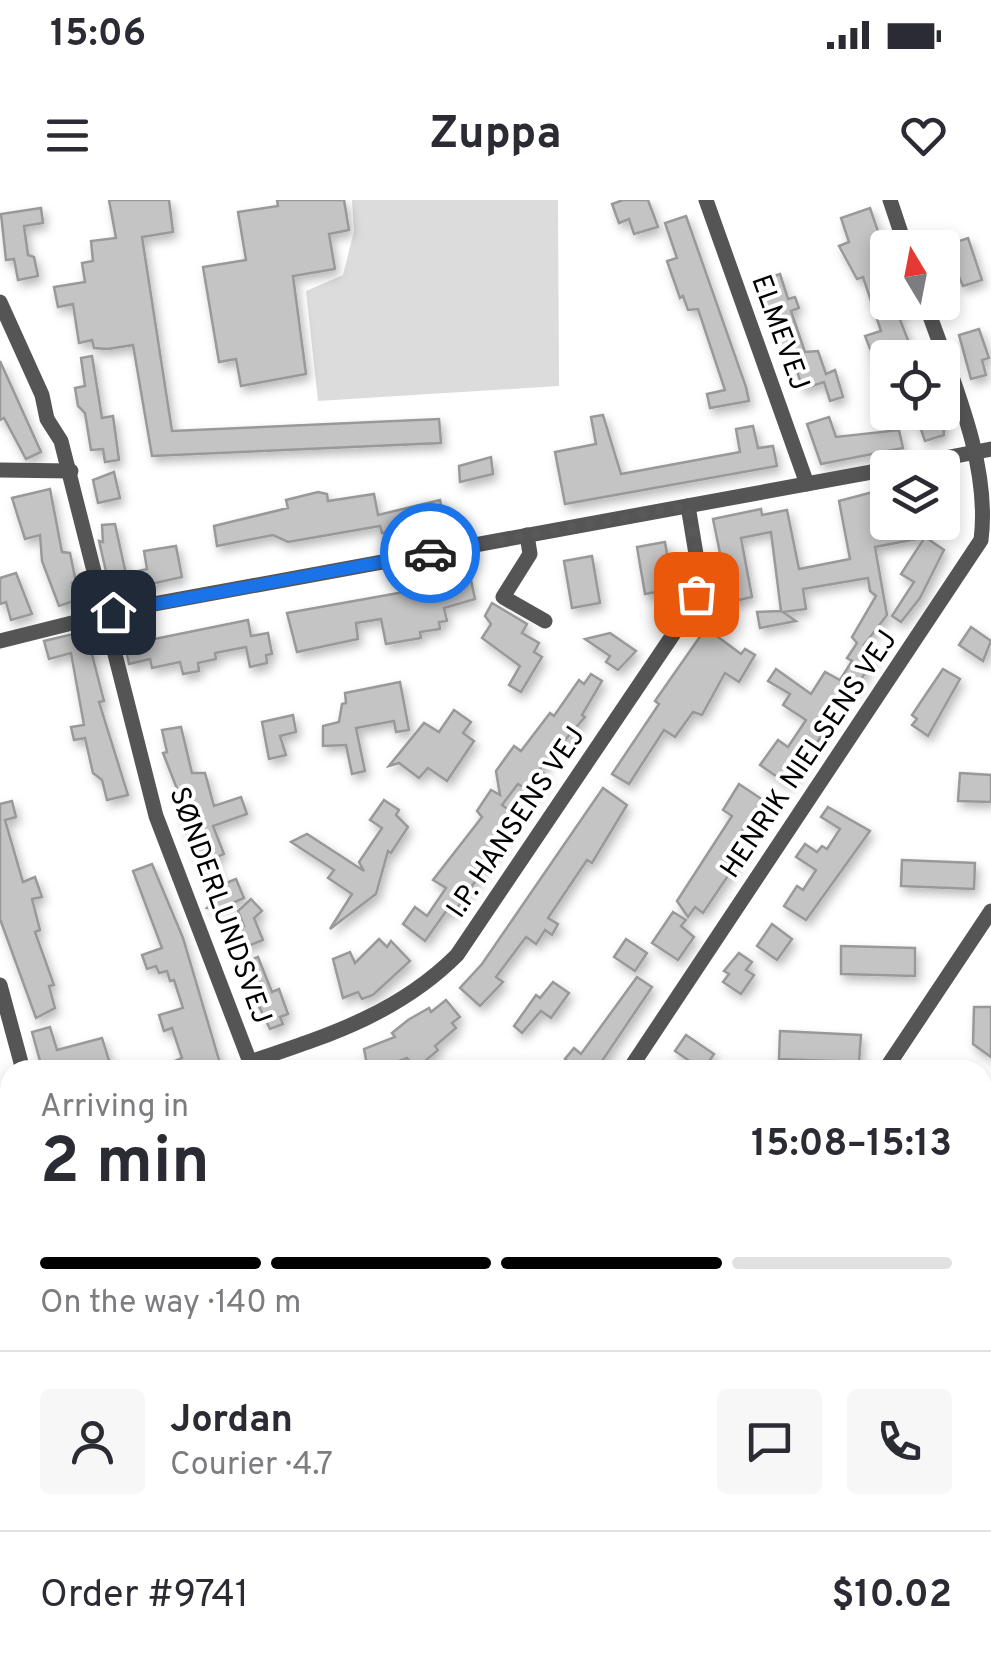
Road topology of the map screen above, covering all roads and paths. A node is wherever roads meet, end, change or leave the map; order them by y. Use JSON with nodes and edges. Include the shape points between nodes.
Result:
{"nodes":[{"id":1,"x":706,"y":200,"type":"edge"},
{"id":2,"x":890,"y":200,"type":"edge"},
{"id":3,"x":900,"y":230,"type":"edge"},
{"id":4,"x":0,"y":302,"type":"edge"},
{"id":5,"x":932,"y":320,"type":"edge"},
{"id":6,"x":983,"y":451,"type":"edge"},
{"id":7,"x":0,"y":470,"type":"edge"},
{"id":8,"x":71,"y":471,"type":"junction"},
{"id":9,"x":870,"y":472,"type":"edge"},
{"id":10,"x":806,"y":484,"type":"junction"},
{"id":11,"x":688,"y":506,"type":"junction"},
{"id":12,"x":527,"y":535,"type":"junction"},
{"id":13,"x":106,"y":613,"type":"junction"},
{"id":14,"x":545,"y":621,"type":"dead end"},
{"id":15,"x":0,"y":640,"type":"edge"},
{"id":16,"x":991,"y":910,"type":"edge"},
{"id":17,"x":0,"y":985,"type":"edge"},
{"id":18,"x":20,"y":1060,"type":"edge"},
{"id":19,"x":249,"y":1060,"type":"edge"},
{"id":20,"x":266,"y":1060,"type":"edge"},
{"id":21,"x":636,"y":1060,"type":"edge"},
{"id":22,"x":892,"y":1060,"type":"edge"}],
"edges":[{"from":1,"to":10,"type":"street","name":"ELMEVEJ"},
{"from":2,"to":3,"type":"street"},
{"from":4,"to":8,"type":"street","name":"SØNDERLUNDSVEJ"},
{"from":5,"to":6,"type":"street","name":"HENRIK NIELSENS VEJ"},
{"from":6,"to":21,"type":"street","name":"HENRIK NIELSENS VEJ","via":[[985,518],[972,560]]},
{"from":7,"to":8,"type":"street"},
{"from":8,"to":13,"type":"street","name":"SØNDERLUNDSVEJ"},
{"from":9,"to":10,"type":"street"},
{"from":10,"to":11,"type":"street"},
{"from":11,"to":12,"type":"street"},
{"from":11,"to":20,"type":"street","name":"I.P. HANSENS VEJ","via":[[698,566],[691,608],[457,955],[427,986],[389,1010]]},
{"from":12,"to":13,"type":"street"},
{"from":12,"to":14,"type":"street","via":[[530,554],[503,598]]},
{"from":13,"to":15,"type":"street"},
{"from":13,"to":19,"type":"street","name":"SØNDERLUNDSVEJ","via":[[167,853]]},
{"from":16,"to":22,"type":"street"},
{"from":17,"to":18,"type":"street"}]}
